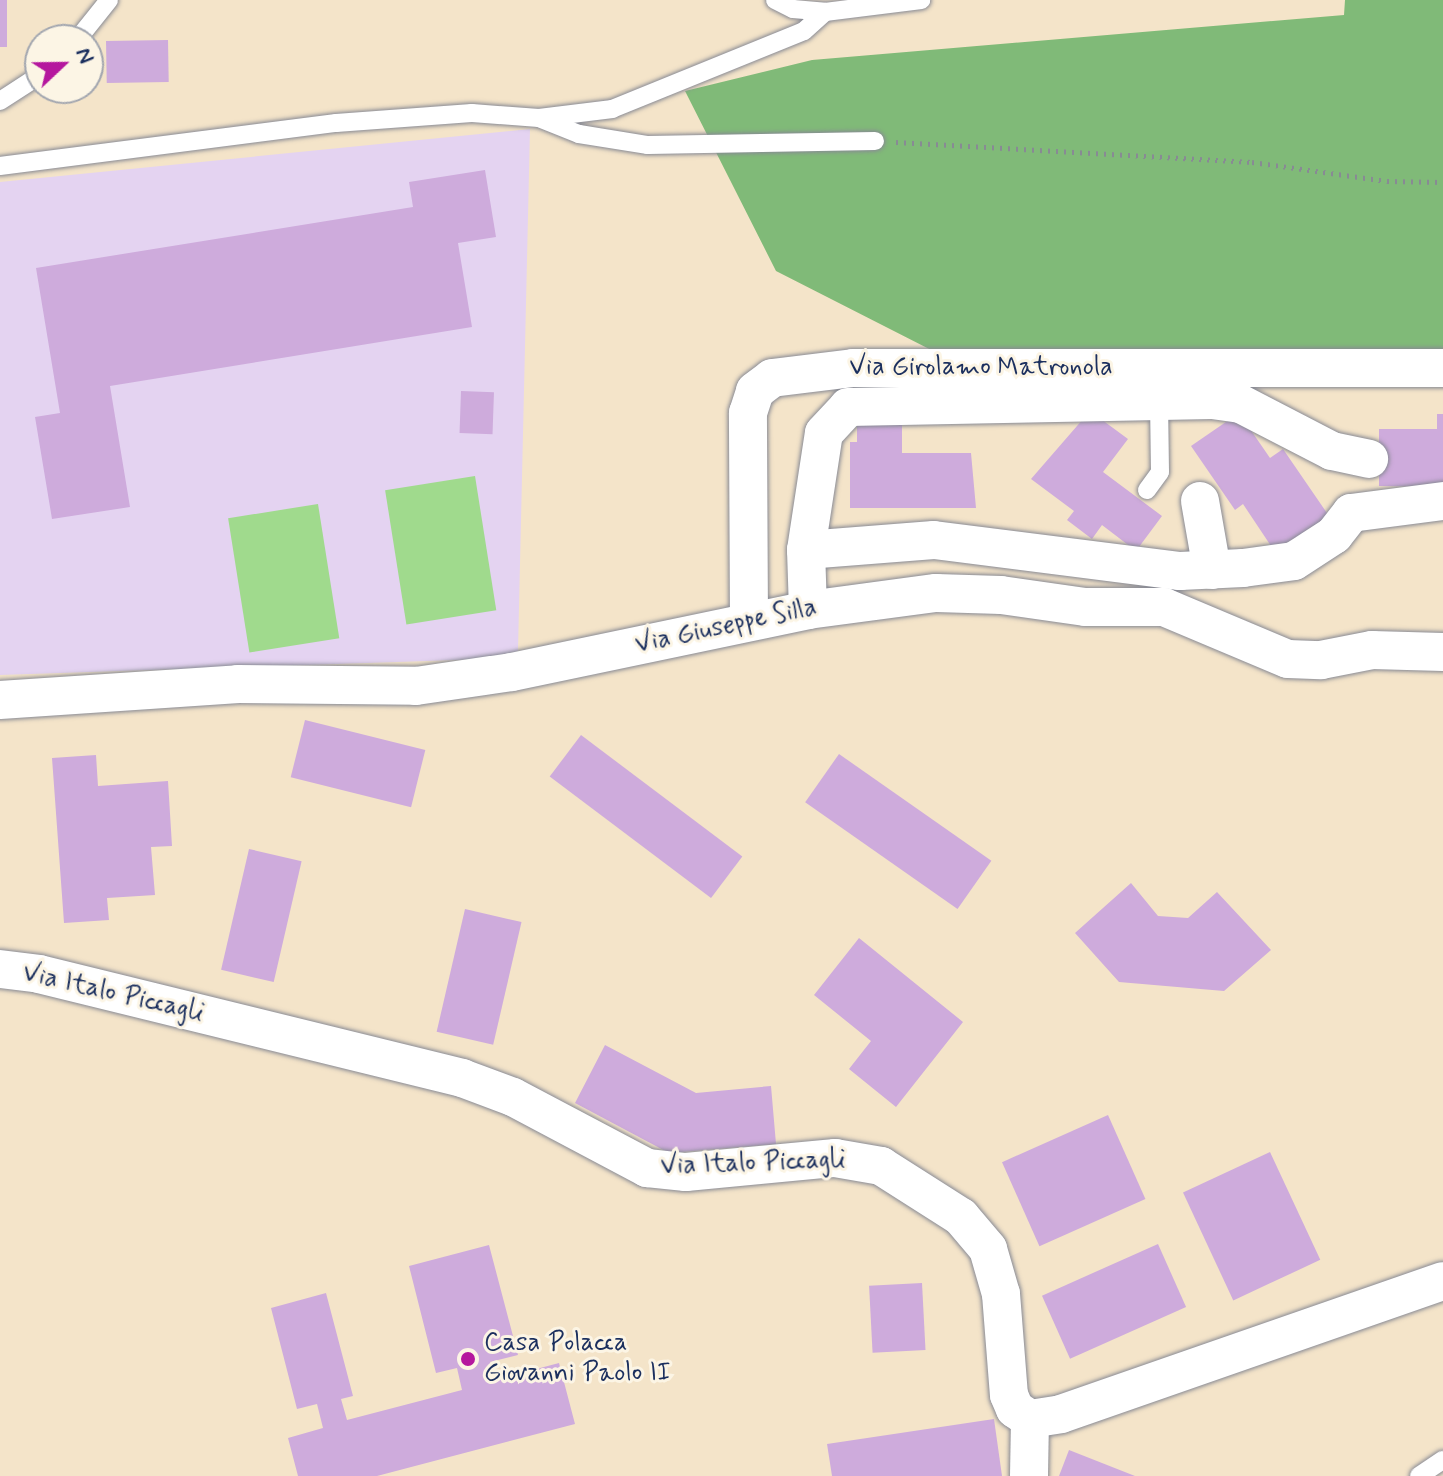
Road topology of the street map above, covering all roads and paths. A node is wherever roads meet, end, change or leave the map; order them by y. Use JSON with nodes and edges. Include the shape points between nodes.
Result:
{"nodes":[{"id":1,"x":109,"y":0,"type":"edge"},
{"id":2,"x":775,"y":0,"type":"edge"},
{"id":3,"x":921,"y":0,"type":"edge"},
{"id":4,"x":825,"y":12,"type":"junction"},
{"id":5,"x":90,"y":24,"type":"edge"},
{"id":6,"x":24,"y":85,"type":"edge"},
{"id":7,"x":0,"y":101,"type":"edge"},
{"id":8,"x":539,"y":118,"type":"junction"},
{"id":9,"x":875,"y":141,"type":"joint"},
{"id":10,"x":0,"y":166,"type":"edge"},
{"id":11,"x":1443,"y":182,"type":"edge"},
{"id":12,"x":1443,"y":368,"type":"edge"},
{"id":13,"x":1159,"y":400,"type":"junction"},
{"id":14,"x":1369,"y":459,"type":"dead end"},
{"id":15,"x":1147,"y":490,"type":"dead end"},
{"id":16,"x":1200,"y":501,"type":"dead end"},
{"id":17,"x":1443,"y":501,"type":"edge"},
{"id":18,"x":806,"y":550,"type":"junction"},
{"id":19,"x":1212,"y":570,"type":"junction"},
{"id":20,"x":808,"y":610,"type":"junction"},
{"id":21,"x":749,"y":621,"type":"junction"},
{"id":22,"x":1443,"y":652,"type":"edge"},
{"id":23,"x":0,"y":700,"type":"edge"},
{"id":24,"x":0,"y":969,"type":"edge"},
{"id":25,"x":1443,"y":1281,"type":"edge"},
{"id":26,"x":1030,"y":1419,"type":"junction"},
{"id":27,"x":1443,"y":1460,"type":"edge"},
{"id":28,"x":1029,"y":1476,"type":"edge"},
{"id":29,"x":1419,"y":1476,"type":"edge"}],
"edges":[{"from":1,"to":5,"type":"lane"},
{"from":2,"to":4,"type":"lane","via":[[793,9]]},
{"from":3,"to":4,"type":"lane"},
{"from":4,"to":8,"type":"lane","via":[[804,31],[703,76],[612,109]]},
{"from":6,"to":7,"type":"lane"},
{"from":8,"to":9,"type":"lane","via":[[579,134],[648,145]]},
{"from":8,"to":10,"type":"lane","via":[[472,113],[336,123]]},
{"from":9,"to":11,"type":"path","via":[[1252,162],[1387,181]]},
{"from":12,"to":21,"type":"street","name":"Via Girolamo Matronola","via":[[865,368],[772,378],[755,391],[748,413]]},
{"from":13,"to":14,"type":"street","via":[[1241,404],[1332,451]]},
{"from":13,"to":15,"type":"lane","via":[[1160,472]]},
{"from":13,"to":18,"type":"street","via":[[848,407],[824,433]]},
{"from":16,"to":19,"type":"street"},
{"from":17,"to":19,"type":"street","via":[[1351,513],[1334,535],[1294,561]]},
{"from":18,"to":19,"type":"street","via":[[934,540],[1180,571]]},
{"from":18,"to":20,"type":"street"},
{"from":20,"to":21,"type":"street","name":"Via Giuseppe Silla"},
{"from":20,"to":22,"type":"street","name":"Via Giuseppe Silla","via":[[919,594],[989,594],[1067,606],[1164,607],[1288,659],[1321,660],[1372,650]]},
{"from":21,"to":23,"type":"street","name":"Via Giuseppe Silla","via":[[512,672],[416,686],[211,685]]},
{"from":24,"to":26,"type":"street","name":"Via Italo Piccagli","via":[[55,978],[485,1085],[647,1168],[686,1172],[835,1158],[881,1166],[954,1212],[988,1249],[1001,1294],[1009,1395],[1015,1409]]},
{"from":25,"to":26,"type":"street","via":[[1061,1414]]},
{"from":26,"to":28,"type":"street"},
{"from":27,"to":29,"type":"lane"}]}
